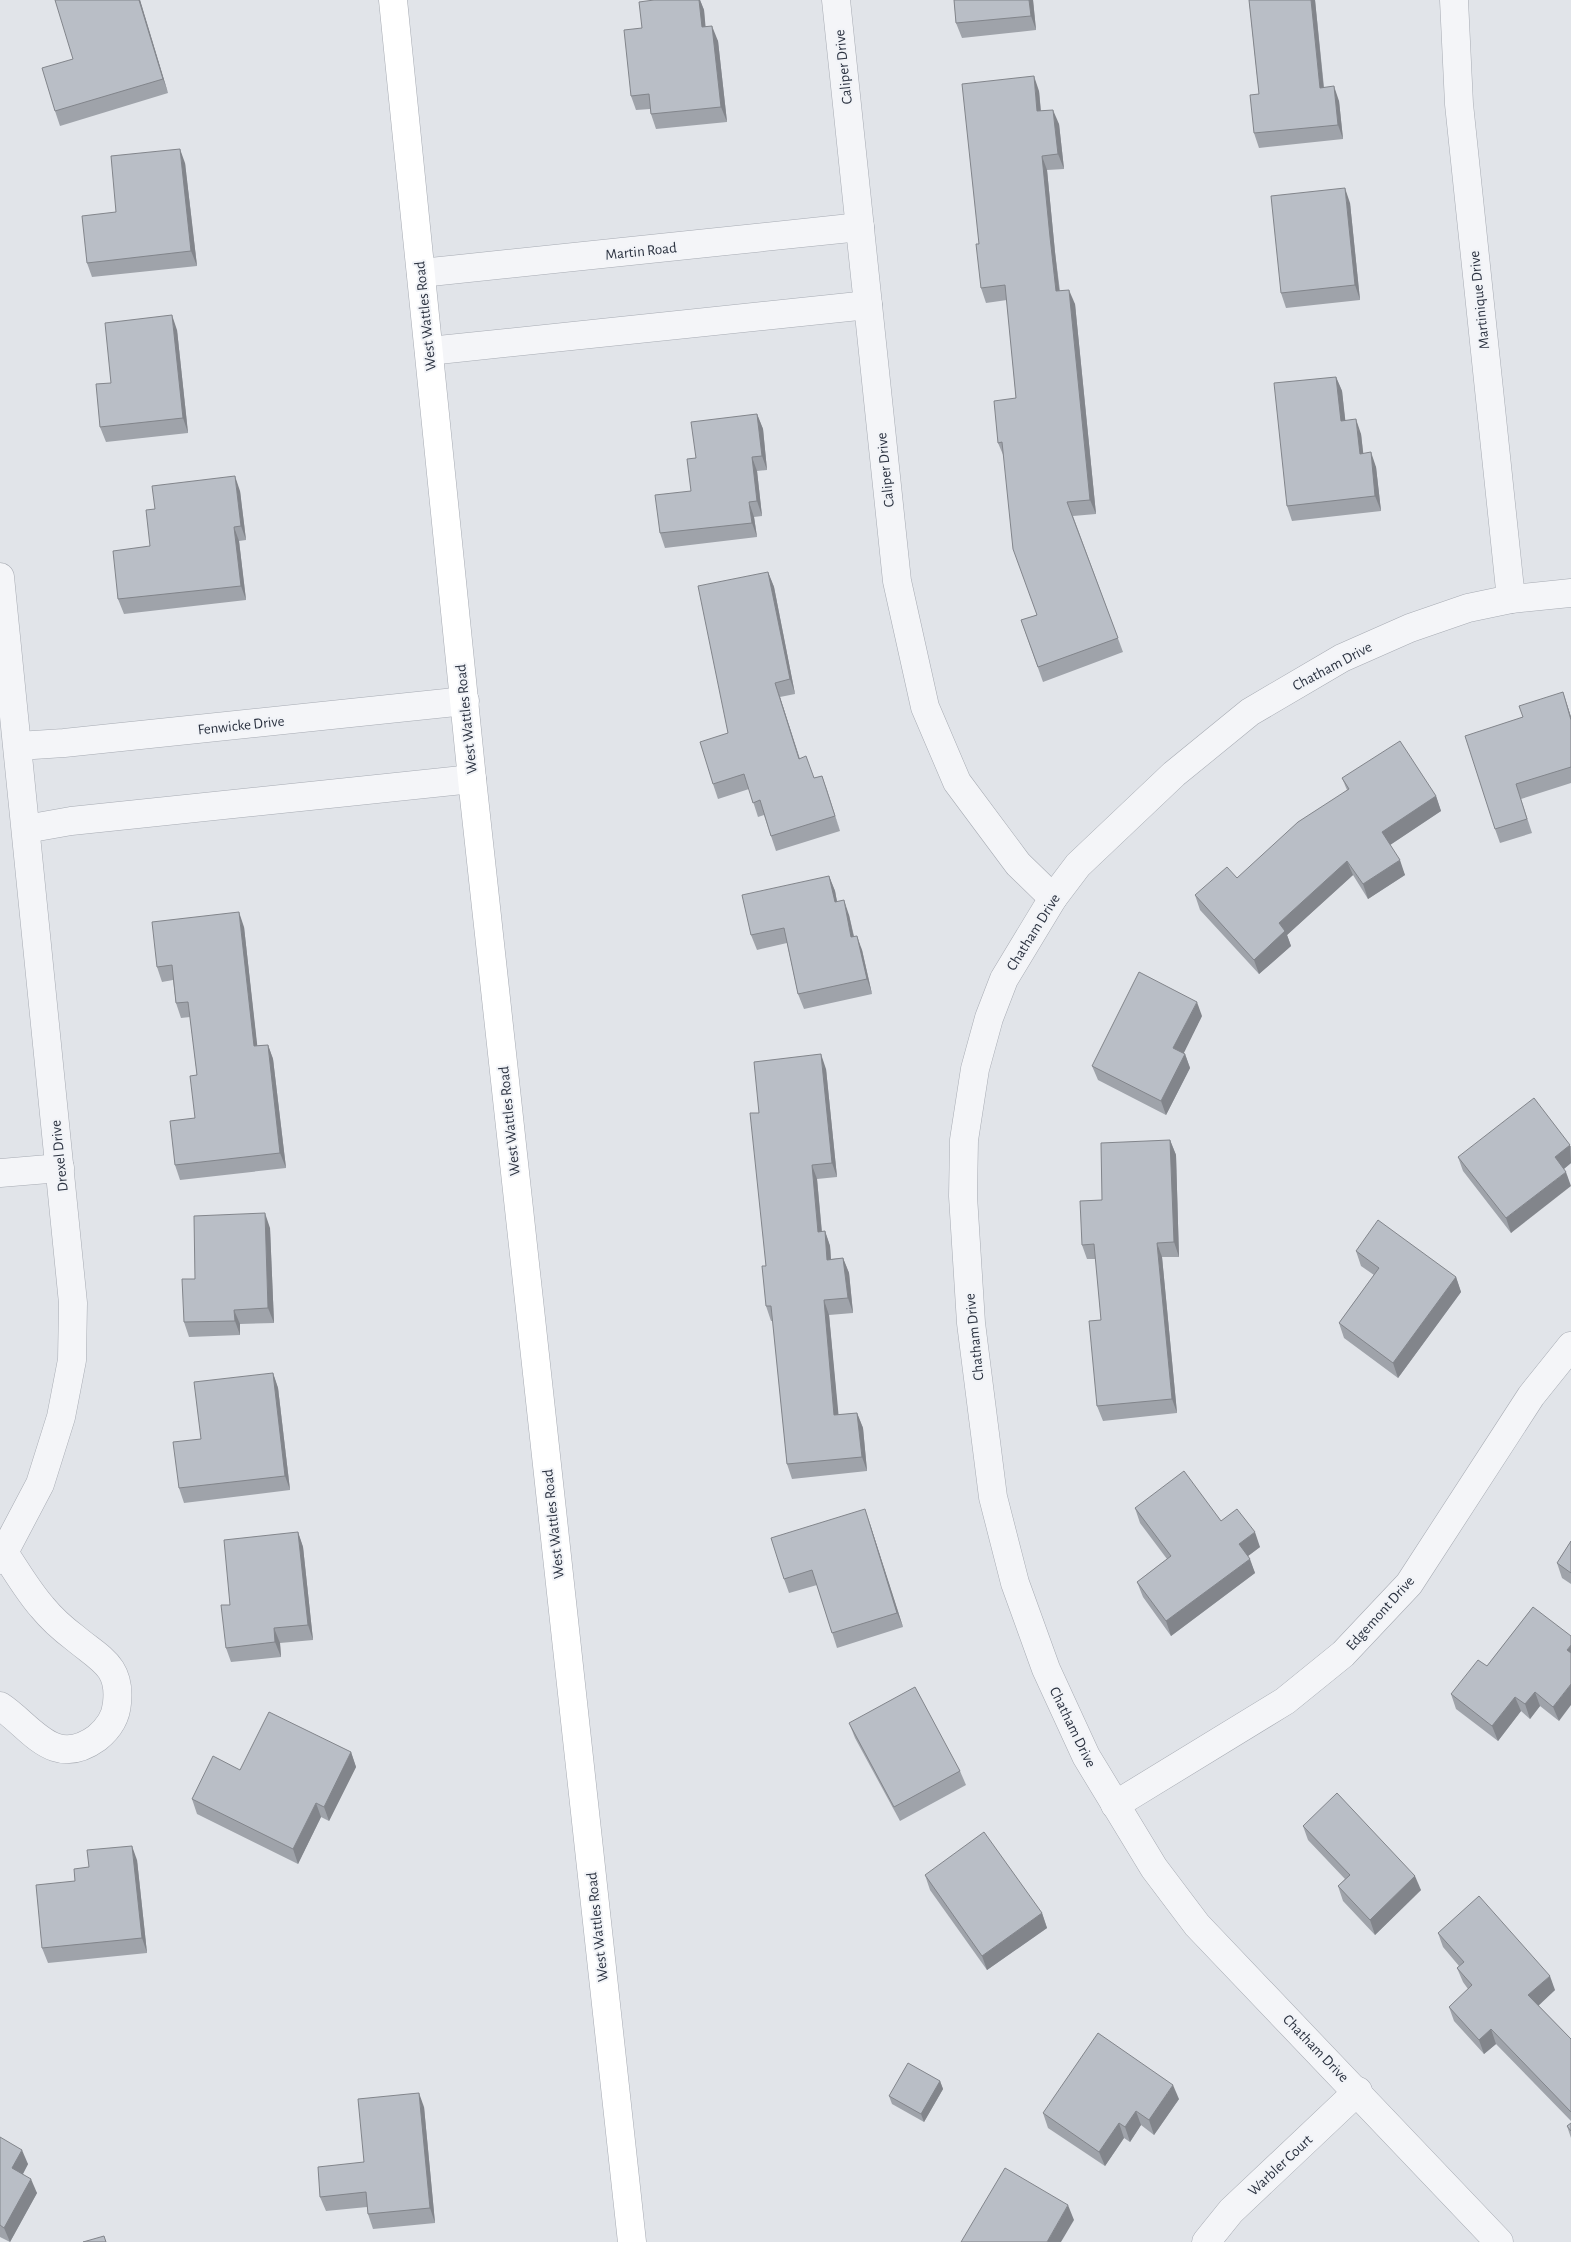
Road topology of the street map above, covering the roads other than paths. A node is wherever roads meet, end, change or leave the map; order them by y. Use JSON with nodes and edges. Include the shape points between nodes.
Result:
{"nodes":[{"id":1,"x":393,"y":0,"type":"edge"},
{"id":2,"x":836,"y":0,"type":"edge"},
{"id":3,"x":1454,"y":0,"type":"edge"},
{"id":4,"x":860,"y":227,"type":"junction"},
{"id":5,"x":421,"y":273,"type":"junction"},
{"id":6,"x":868,"y":305,"type":"junction"},
{"id":7,"x":429,"y":351,"type":"junction"},
{"id":8,"x":0,"y":577,"type":"edge"},
{"id":9,"x":1571,"y":592,"type":"edge"},
{"id":10,"x":1511,"y":599,"type":"junction"},
{"id":11,"x":465,"y":701,"type":"junction"},
{"id":12,"x":18,"y":746,"type":"junction"},
{"id":13,"x":472,"y":779,"type":"junction"},
{"id":14,"x":26,"y":829,"type":"junction"},
{"id":15,"x":1053,"y":898,"type":"junction"},
{"id":16,"x":60,"y":1168,"type":"junction"},
{"id":17,"x":0,"y":1174,"type":"edge"},
{"id":18,"x":1571,"y":1346,"type":"edge"},
{"id":19,"x":2,"y":1557,"type":"edge"},
{"id":20,"x":0,"y":1706,"type":"edge"},
{"id":21,"x":1115,"y":1805,"type":"junction"},
{"id":22,"x":1358,"y":2092,"type":"junction"},
{"id":23,"x":632,"y":2242,"type":"edge"},
{"id":24,"x":1206,"y":2242,"type":"edge"},
{"id":25,"x":1499,"y":2242,"type":"edge"}],
"edges":[{"from":1,"to":5,"type":"street","name":"West Wattles Road"},
{"from":2,"to":4,"type":"street","name":"Caliper Drive"},
{"from":3,"to":10,"type":"street","name":"Martinique Drive","via":[[1459,104]]},
{"from":4,"to":5,"type":"street","name":"Martin Road"},
{"from":4,"to":6,"type":"street","name":"Caliper Drive"},
{"from":5,"to":7,"type":"street","name":"West Wattles Road"},
{"from":6,"to":7,"type":"street"},
{"from":6,"to":15,"type":"street","name":"Caliper Drive","via":[[897,581],[925,706],[957,782],[1018,864]]},
{"from":7,"to":11,"type":"street","name":"West Wattles Road"},
{"from":8,"to":12,"type":"street","name":"Drexel Drive"},
{"from":9,"to":10,"type":"street","name":"Chatham Drive"},
{"from":10,"to":15,"type":"street","name":"Chatham Drive","via":[[1468,608],[1410,628],[1342,658],[1250,712],[1174,774],[1078,865]]},
{"from":11,"to":12,"type":"street","name":"Fenwicke Drive"},
{"from":11,"to":13,"type":"street","name":"West Wattles Road"},
{"from":12,"to":14,"type":"street","name":"Drexel Drive"},
{"from":13,"to":14,"type":"street","via":[[71,821]]},
{"from":13,"to":23,"type":"street","name":"West Wattles Road"},
{"from":14,"to":16,"type":"street","name":"Drexel Drive"},
{"from":15,"to":21,"type":"street","name":"Chatham Drive","via":[[1004,979],[975,1070],[964,1149],[963,1196],[969,1294],[994,1497],[1015,1583],[1046,1669],[1086,1756]]},
{"from":16,"to":17,"type":"street"},
{"from":16,"to":19,"type":"street","name":"Drexel Drive","via":[[73,1303],[72,1360],[61,1417],[40,1484]]},
{"from":18,"to":21,"type":"street","name":"Edgemont Drive","via":[[1531,1396],[1409,1584],[1343,1654],[1285,1701]]},
{"from":19,"to":20,"type":"street","name":"Drexel Drive","via":[[41,1607],[104,1660],[115,1677],[118,1693],[116,1712],[106,1731],[86,1745],[64,1749],[39,1741]]},
{"from":21,"to":22,"type":"street","name":"Chatham Drive","via":[[1154,1868],[1197,1925]]},
{"from":22,"to":24,"type":"street","name":"Warbler Court","via":[[1231,2211]]},
{"from":22,"to":25,"type":"street","name":"Chatham Drive"}]}
